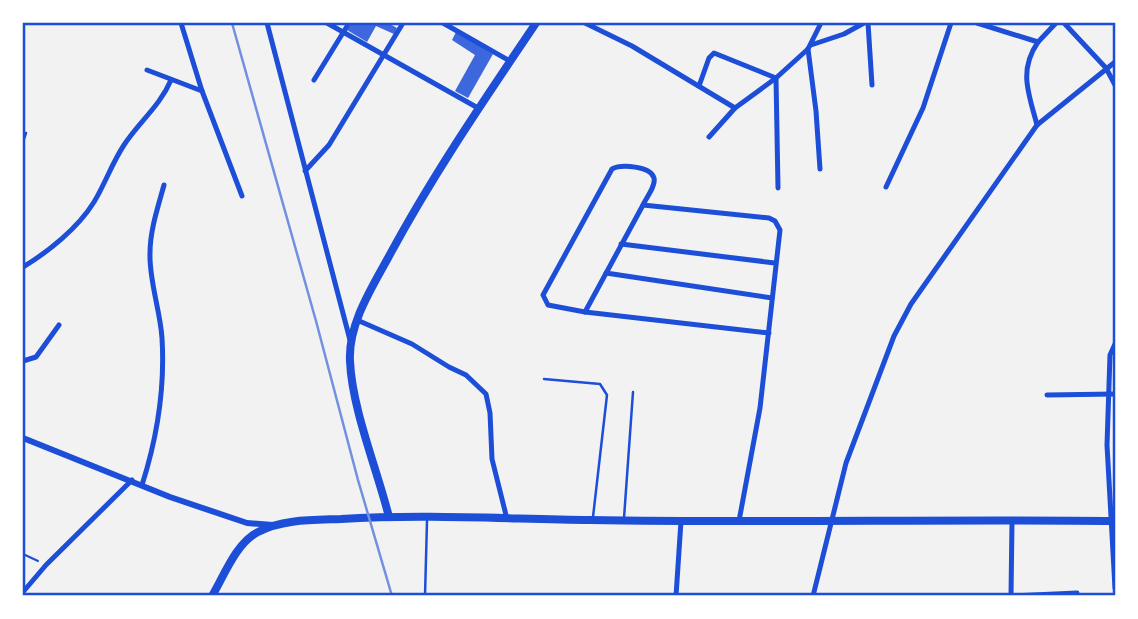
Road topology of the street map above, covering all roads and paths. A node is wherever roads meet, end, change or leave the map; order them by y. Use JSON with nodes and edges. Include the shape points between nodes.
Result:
{"nodes":[{"id":1,"x":181,"y":23,"type":"edge"},
{"id":2,"x":267,"y":23,"type":"edge"},
{"id":3,"x":327,"y":23,"type":"edge"},
{"id":4,"x":349,"y":23,"type":"edge"},
{"id":5,"x":403,"y":23,"type":"edge"},
{"id":6,"x":443,"y":23,"type":"edge"},
{"id":7,"x":536,"y":23,"type":"edge"},
{"id":8,"x":584,"y":23,"type":"edge"},
{"id":9,"x":821,"y":23,"type":"edge"},
{"id":10,"x":866,"y":23,"type":"edge"},
{"id":11,"x":951,"y":23,"type":"edge"},
{"id":12,"x":977,"y":23,"type":"edge"},
{"id":13,"x":1056,"y":23,"type":"edge"},
{"id":14,"x":1063,"y":23,"type":"edge"},
{"id":15,"x":343,"y":32,"type":"junction"},
{"id":16,"x":1038,"y":42,"type":"junction"},
{"id":17,"x":809,"y":47,"type":"junction"},
{"id":18,"x":385,"y":55,"type":"junction"},
{"id":19,"x":510,"y":61,"type":"junction"},
{"id":20,"x":1115,"y":62,"type":"edge"},
{"id":21,"x":1105,"y":68,"type":"junction"},
{"id":22,"x":147,"y":70,"type":"dead end"},
{"id":23,"x":776,"y":78,"type":"junction"},
{"id":24,"x":171,"y":80,"type":"junction"},
{"id":25,"x":314,"y":80,"type":"dead end"},
{"id":26,"x":872,"y":85,"type":"dead end"},
{"id":27,"x":1115,"y":85,"type":"edge"},
{"id":28,"x":699,"y":86,"type":"junction"},
{"id":29,"x":202,"y":91,"type":"junction"},
{"id":30,"x":478,"y":108,"type":"junction"},
{"id":31,"x":735,"y":108,"type":"junction"},
{"id":32,"x":1037,"y":125,"type":"junction"},
{"id":33,"x":26,"y":133,"type":"dead end"},
{"id":34,"x":709,"y":137,"type":"dead end"},
{"id":35,"x":23,"y":142,"type":"edge"},
{"id":36,"x":820,"y":169,"type":"dead end"},
{"id":37,"x":305,"y":171,"type":"junction"},
{"id":38,"x":164,"y":185,"type":"dead end"},
{"id":39,"x":886,"y":187,"type":"dead end"},
{"id":40,"x":778,"y":188,"type":"dead end"},
{"id":41,"x":242,"y":196,"type":"dead end"},
{"id":42,"x":643,"y":205,"type":"junction"},
{"id":43,"x":621,"y":244,"type":"junction"},
{"id":44,"x":775,"y":262,"type":"junction"},
{"id":45,"x":23,"y":267,"type":"edge"},
{"id":46,"x":606,"y":273,"type":"junction"},
{"id":47,"x":772,"y":298,"type":"junction"},
{"id":48,"x":585,"y":312,"type":"junction"},
{"id":49,"x":357,"y":320,"type":"junction"},
{"id":50,"x":59,"y":325,"type":"dead end"},
{"id":51,"x":769,"y":333,"type":"junction"},
{"id":52,"x":350,"y":340,"type":"junction"},
{"id":53,"x":1115,"y":344,"type":"edge"},
{"id":54,"x":23,"y":360,"type":"edge"},
{"id":55,"x":544,"y":379,"type":"dead end"},
{"id":56,"x":633,"y":392,"type":"dead end"},
{"id":57,"x":1108,"y":394,"type":"junction"},
{"id":58,"x":1115,"y":394,"type":"edge"},
{"id":59,"x":1047,"y":395,"type":"dead end"},
{"id":60,"x":23,"y":438,"type":"edge"},
{"id":61,"x":1107,"y":445,"type":"junction"},
{"id":62,"x":1115,"y":446,"type":"edge"},
{"id":63,"x":132,"y":480,"type":"junction"},
{"id":64,"x":142,"y":485,"type":"junction"},
{"id":65,"x":388,"y":517,"type":"junction"},
{"id":66,"x":427,"y":517,"type":"junction"},
{"id":67,"x":507,"y":519,"type":"junction"},
{"id":68,"x":593,"y":520,"type":"junction"},
{"id":69,"x":624,"y":521,"type":"junction"},
{"id":70,"x":681,"y":521,"type":"junction"},
{"id":71,"x":739,"y":521,"type":"junction"},
{"id":72,"x":1012,"y":521,"type":"junction"},
{"id":73,"x":1113,"y":521,"type":"edge"},
{"id":74,"x":832,"y":522,"type":"junction"},
{"id":75,"x":279,"y":525,"type":"junction"},
{"id":76,"x":23,"y":554,"type":"edge"},
{"id":77,"x":46,"y":565,"type":"junction"},
{"id":78,"x":1115,"y":588,"type":"edge"},
{"id":79,"x":23,"y":592,"type":"edge"},
{"id":80,"x":1077,"y":593,"type":"dead end"},
{"id":81,"x":212,"y":596,"type":"edge"},
{"id":82,"x":425,"y":596,"type":"edge"},
{"id":83,"x":676,"y":596,"type":"edge"},
{"id":84,"x":813,"y":596,"type":"edge"},
{"id":85,"x":1011,"y":596,"type":"edge"}],
"edges":[{"from":1,"to":29,"type":"street"},
{"from":2,"to":37,"type":"street"},
{"from":3,"to":15,"type":"street"},
{"from":4,"to":15,"type":"street"},
{"from":5,"to":18,"type":"street"},
{"from":6,"to":19,"type":"street"},
{"from":7,"to":19,"type":"main road"},
{"from":8,"to":28,"type":"street"},
{"from":9,"to":17,"type":"street"},
{"from":10,"to":17,"type":"street"},
{"from":10,"to":26,"type":"street"},
{"from":11,"to":39,"type":"street","via":[[923,108]]},
{"from":12,"to":16,"type":"street"},
{"from":13,"to":16,"type":"street"},
{"from":14,"to":21,"type":"street"},
{"from":15,"to":18,"type":"street"},
{"from":15,"to":25,"type":"street"},
{"from":16,"to":32,"type":"street","via":[[1026,72]]},
{"from":17,"to":23,"type":"street"},
{"from":17,"to":36,"type":"street"},
{"from":18,"to":30,"type":"street"},
{"from":18,"to":37,"type":"street","via":[[328,145]]},
{"from":19,"to":30,"type":"main road"},
{"from":20,"to":21,"type":"street"},
{"from":21,"to":27,"type":"street"},
{"from":21,"to":32,"type":"street"},
{"from":22,"to":24,"type":"street"},
{"from":23,"to":28,"type":"street","via":[[714,53]]},
{"from":23,"to":31,"type":"street"},
{"from":23,"to":40,"type":"street"},
{"from":24,"to":29,"type":"street"},
{"from":24,"to":45,"type":"street","via":[[158,106],[125,144],[78,223]]},
{"from":28,"to":31,"type":"street"},
{"from":29,"to":41,"type":"street"},
{"from":30,"to":49,"type":"main road","via":[[420,198]]},
{"from":31,"to":34,"type":"street"},
{"from":32,"to":74,"type":"street","via":[[900,325],[846,463]]},
{"from":33,"to":35,"type":"lane"},
{"from":37,"to":52,"type":"street"},
{"from":38,"to":64,"type":"street","via":[[150,253],[162,335],[161,390],[154,449]]},
{"from":42,"to":43,"type":"street"},
{"from":42,"to":44,"type":"street","via":[[769,218],[780,230]]},
{"from":42,"to":48,"type":"street","via":[[653,175],[620,166],[612,169],[544,295],[554,308]]},
{"from":43,"to":44,"type":"street"},
{"from":43,"to":46,"type":"street"},
{"from":44,"to":47,"type":"street"},
{"from":46,"to":47,"type":"street"},
{"from":46,"to":48,"type":"street"},
{"from":47,"to":51,"type":"street"},
{"from":48,"to":51,"type":"street"},
{"from":49,"to":52,"type":"main road"},
{"from":49,"to":67,"type":"street","via":[[412,344],[466,375],[486,394],[492,459]]},
{"from":50,"to":54,"type":"street","via":[[36,357]]},
{"from":51,"to":71,"type":"street"},
{"from":52,"to":65,"type":"main road","via":[[353,389]]},
{"from":53,"to":57,"type":"street"},
{"from":55,"to":68,"type":"lane","via":[[600,384],[607,395]]},
{"from":56,"to":69,"type":"lane"},
{"from":57,"to":58,"type":"street"},
{"from":57,"to":59,"type":"street"},
{"from":57,"to":61,"type":"street"},
{"from":60,"to":63,"type":"street"},
{"from":61,"to":62,"type":"street"},
{"from":61,"to":73,"type":"street"},
{"from":63,"to":64,"type":"street"},
{"from":63,"to":77,"type":"street"},
{"from":64,"to":75,"type":"street","via":[[247,523]]},
{"from":65,"to":66,"type":"main road"},
{"from":65,"to":75,"type":"main road"},
{"from":66,"to":67,"type":"main road"},
{"from":66,"to":82,"type":"lane"},
{"from":67,"to":68,"type":"main road"},
{"from":68,"to":69,"type":"main road"},
{"from":69,"to":70,"type":"main road"},
{"from":70,"to":71,"type":"main road"},
{"from":70,"to":83,"type":"street"},
{"from":71,"to":74,"type":"main road"},
{"from":72,"to":73,"type":"main road"},
{"from":72,"to":74,"type":"main road"},
{"from":72,"to":85,"type":"street"},
{"from":73,"to":78,"type":"street"},
{"from":74,"to":84,"type":"street"},
{"from":75,"to":81,"type":"main road","via":[[257,532],[247,541]]},
{"from":76,"to":77,"type":"path"},
{"from":77,"to":79,"type":"street"},
{"from":80,"to":85,"type":"street"}]}
